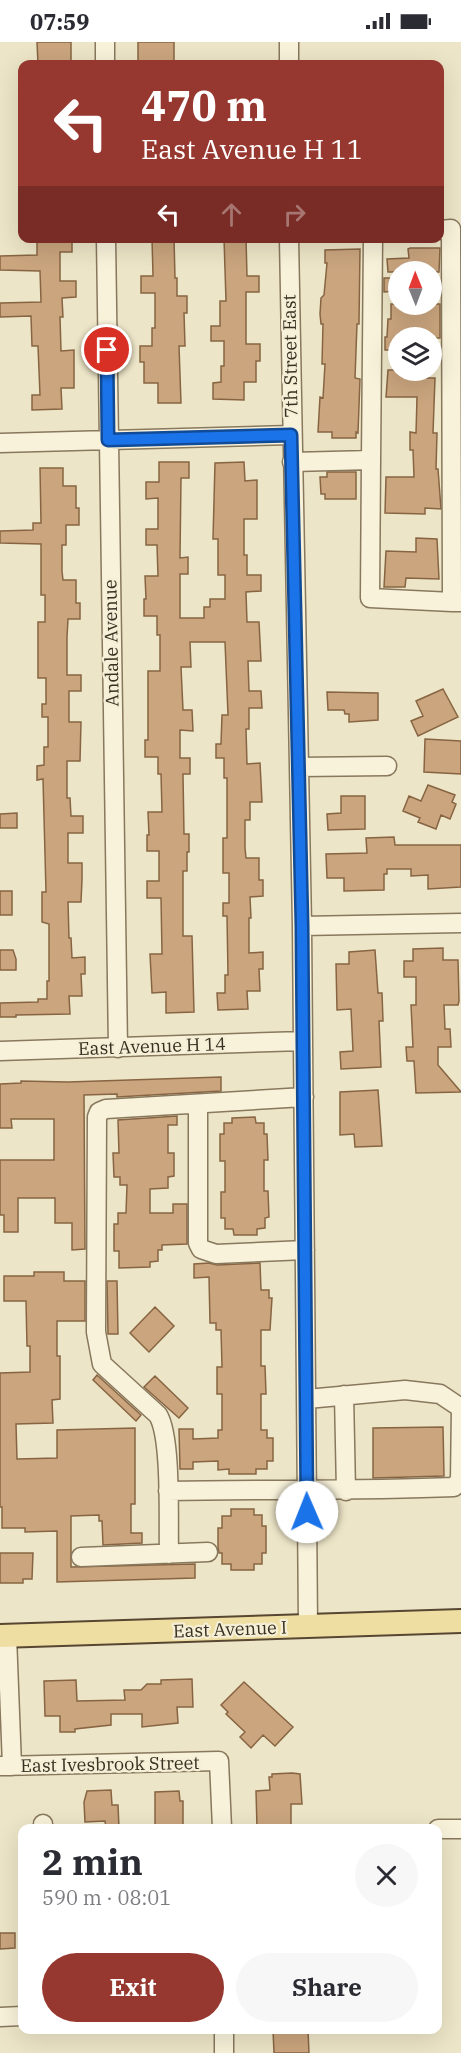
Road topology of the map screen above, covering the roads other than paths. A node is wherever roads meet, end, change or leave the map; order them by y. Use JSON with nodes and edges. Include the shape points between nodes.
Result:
{"nodes":[{"id":1,"x":105,"y":42,"type":"edge"},
{"id":2,"x":289,"y":42,"type":"edge"},
{"id":3,"x":105,"y":60,"type":"edge"},
{"id":4,"x":289,"y":60,"type":"edge"},
{"id":5,"x":444,"y":230,"type":"edge"},
{"id":6,"x":106,"y":243,"type":"edge"},
{"id":7,"x":289,"y":243,"type":"edge"},
{"id":8,"x":373,"y":243,"type":"edge"},
{"id":9,"x":456,"y":285,"type":"edge"},
{"id":10,"x":291,"y":435,"type":"junction"},
{"id":11,"x":108,"y":440,"type":"junction"},
{"id":12,"x":0,"y":443,"type":"edge"},
{"id":13,"x":371,"y":460,"type":"junction"},
{"id":14,"x":292,"y":462,"type":"junction"},
{"id":15,"x":456,"y":602,"type":"edge"},
{"id":16,"x":387,"y":766,"type":"dead end"},
{"id":17,"x":299,"y":767,"type":"junction"},
{"id":18,"x":461,"y":923,"type":"edge"},
{"id":19,"x":302,"y":926,"type":"junction"},
{"id":20,"x":303,"y":1041,"type":"junction"},
{"id":21,"x":118,"y":1048,"type":"junction"},
{"id":22,"x":0,"y":1051,"type":"edge"},
{"id":23,"x":304,"y":1097,"type":"junction"},
{"id":24,"x":198,"y":1104,"type":"junction"},
{"id":25,"x":305,"y":1250,"type":"junction"},
{"id":26,"x":344,"y":1395,"type":"junction"},
{"id":27,"x":307,"y":1399,"type":"junction"},
{"id":28,"x":307,"y":1489,"type":"junction"},
{"id":29,"x":168,"y":1491,"type":"junction"},
{"id":30,"x":346,"y":1491,"type":"junction"},
{"id":31,"x":208,"y":1552,"type":"dead end"},
{"id":32,"x":169,"y":1554,"type":"junction"},
{"id":33,"x":81,"y":1557,"type":"dead end"},
{"id":34,"x":461,"y":1621,"type":"edge"},
{"id":35,"x":308,"y":1626,"type":"junction"},
{"id":36,"x":4,"y":1636,"type":"edge"},
{"id":37,"x":6,"y":1766,"type":"edge"},
{"id":38,"x":222,"y":1824,"type":"edge"},
{"id":39,"x":442,"y":1829,"type":"edge"},
{"id":40,"x":461,"y":1829,"type":"edge"},
{"id":41,"x":18,"y":2016,"type":"edge"},
{"id":42,"x":0,"y":2017,"type":"edge"},
{"id":43,"x":224,"y":2034,"type":"edge"},
{"id":44,"x":224,"y":2053,"type":"edge"}],
"edges":[{"from":1,"to":3,"type":"street"},
{"from":2,"to":4,"type":"street"},
{"from":5,"to":9,"type":"street","via":[[451,229]]},
{"from":6,"to":11,"type":"street","name":"Andale Avenue"},
{"from":7,"to":10,"type":"street","name":"7th Street East"},
{"from":8,"to":13,"type":"street"},
{"from":9,"to":15,"type":"street"},
{"from":10,"to":11,"type":"street"},
{"from":10,"to":14,"type":"street","name":"7th Street East"},
{"from":11,"to":12,"type":"street"},
{"from":11,"to":21,"type":"street","name":"Andale Avenue"},
{"from":13,"to":14,"type":"street"},
{"from":13,"to":15,"type":"street","via":[[370,598]]},
{"from":14,"to":17,"type":"street","name":"7th Street East"},
{"from":16,"to":17,"type":"street"},
{"from":17,"to":19,"type":"street","name":"7th Street East"},
{"from":18,"to":19,"type":"street"},
{"from":19,"to":20,"type":"street","name":"7th Street East"},
{"from":20,"to":21,"type":"street","name":"East Avenue H 14"},
{"from":20,"to":23,"type":"street","name":"7th Street East"},
{"from":21,"to":22,"type":"street","name":"East Avenue H 14"},
{"from":23,"to":24,"type":"street"},
{"from":23,"to":25,"type":"street","name":"7th Street East"},
{"from":24,"to":25,"type":"street","via":[[201,1249],[216,1254]]},
{"from":24,"to":29,"type":"street","via":[[106,1109],[98,1117],[99,1349],[102,1364],[163,1422]]},
{"from":25,"to":27,"type":"street","name":"7th Street East"},
{"from":26,"to":27,"type":"street"},
{"from":26,"to":30,"type":"street"},
{"from":26,"to":30,"type":"street","via":[[405,1390],[440,1394],[461,1408],[460,1480],[454,1487]]},
{"from":27,"to":28,"type":"street","name":"7th Street East"},
{"from":28,"to":29,"type":"street"},
{"from":28,"to":30,"type":"street"},
{"from":28,"to":35,"type":"street","name":"7th Street East"},
{"from":29,"to":32,"type":"street"},
{"from":31,"to":32,"type":"street"},
{"from":32,"to":33,"type":"street"},
{"from":34,"to":35,"type":"main road","name":"East Avenue I"},
{"from":35,"to":36,"type":"main road","name":"East Avenue I"},
{"from":36,"to":37,"type":"street"},
{"from":37,"to":38,"type":"street","name":"East Ivesbrook Street","via":[[219,1761]]},
{"from":39,"to":40,"type":"street"},
{"from":41,"to":42,"type":"street"},
{"from":43,"to":44,"type":"street"}]}
